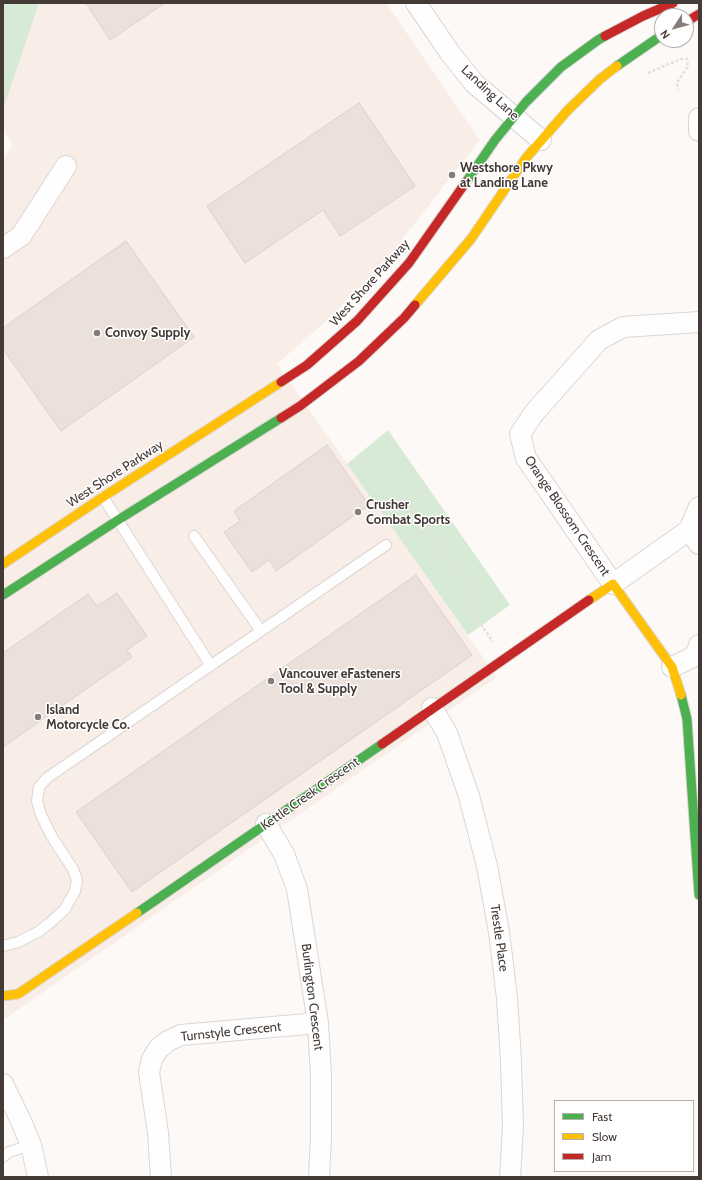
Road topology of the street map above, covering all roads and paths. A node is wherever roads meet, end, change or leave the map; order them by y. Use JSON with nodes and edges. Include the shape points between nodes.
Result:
{"nodes":[{"id":1,"x":416,"y":3,"type":"edge"},
{"id":2,"x":673,"y":3,"type":"edge"},
{"id":3,"x":654,"y":40,"type":"edge"},
{"id":4,"x":646,"y":74,"type":"dead end"},
{"id":5,"x":678,"y":90,"type":"dead end"},
{"id":6,"x":514,"y":116,"type":"junction"},
{"id":7,"x":699,"y":118,"type":"edge"},
{"id":8,"x":699,"y":131,"type":"edge"},
{"id":9,"x":541,"y":140,"type":"junction"},
{"id":10,"x":66,"y":166,"type":"dead end"},
{"id":11,"x":3,"y":248,"type":"edge"},
{"id":12,"x":699,"y":322,"type":"edge"},
{"id":13,"x":398,"y":494,"type":"dead end"},
{"id":14,"x":103,"y":497,"type":"junction"},
{"id":15,"x":699,"y":507,"type":"edge"},
{"id":16,"x":118,"y":520,"type":"junction"},
{"id":17,"x":194,"y":536,"type":"dead end"},
{"id":18,"x":694,"y":537,"type":"edge"},
{"id":19,"x":386,"y":545,"type":"dead end"},
{"id":20,"x":3,"y":564,"type":"edge"},
{"id":21,"x":613,"y":584,"type":"junction"},
{"id":22,"x":3,"y":595,"type":"edge"},
{"id":23,"x":261,"y":631,"type":"junction"},
{"id":24,"x":494,"y":644,"type":"dead end"},
{"id":25,"x":699,"y":645,"type":"edge"},
{"id":26,"x":211,"y":666,"type":"junction"},
{"id":27,"x":672,"y":667,"type":"junction"},
{"id":28,"x":432,"y":708,"type":"junction"},
{"id":29,"x":266,"y":824,"type":"junction"},
{"id":30,"x":699,"y":895,"type":"edge"},
{"id":31,"x":3,"y":946,"type":"edge"},
{"id":32,"x":3,"y":996,"type":"edge"},
{"id":33,"x":318,"y":1023,"type":"junction"},
{"id":34,"x":3,"y":1084,"type":"edge"},
{"id":35,"x":31,"y":1145,"type":"junction"},
{"id":36,"x":3,"y":1157,"type":"edge"},
{"id":37,"x":38,"y":1177,"type":"edge"},
{"id":38,"x":161,"y":1177,"type":"edge"},
{"id":39,"x":319,"y":1177,"type":"edge"},
{"id":40,"x":510,"y":1177,"type":"edge"}],
"edges":[{"from":1,"to":6,"type":"street","name":"Landing Lane","via":[[450,53],[474,82]]},
{"from":2,"to":6,"type":"main road","name":"West Shore Parkway","via":[[642,16],[598,40],[561,67]]},
{"from":3,"to":9,"type":"main road","via":[[600,79]]},
{"from":4,"to":5,"type":"path","via":[[681,59],[687,59],[688,66],[677,83]]},
{"from":6,"to":9,"type":"street","name":"Landing Lane"},
{"from":6,"to":14,"type":"main road","name":"West Shore Parkway","via":[[409,263],[357,320],[307,365]]},
{"from":7,"to":8,"type":"street"},
{"from":9,"to":16,"type":"main road","via":[[470,239],[404,318],[359,361],[300,406]]},
{"from":10,"to":11,"type":"street","via":[[20,236]]},
{"from":12,"to":21,"type":"street","name":"Orange Blossom Crescent","via":[[623,327],[599,340],[534,413],[520,434],[526,458]]},
{"from":13,"to":24,"type":"path","via":[[425,526],[440,555],[472,585],[477,618]]},
{"from":14,"to":16,"type":"lane"},
{"from":14,"to":20,"type":"main road","name":"West Shore Parkway"},
{"from":15,"to":18,"type":"street"},
{"from":16,"to":22,"type":"main road"},
{"from":16,"to":26,"type":"lane"},
{"from":17,"to":23,"type":"lane"},
{"from":18,"to":21,"type":"street","name":"Kettle Creek Crescent"},
{"from":19,"to":23,"type":"lane"},
{"from":21,"to":27,"type":"main road"},
{"from":21,"to":28,"type":"main road","name":"Kettle Creek Crescent"},
{"from":23,"to":26,"type":"lane"},
{"from":25,"to":27,"type":"street","via":[[691,658]]},
{"from":26,"to":31,"type":"lane","via":[[47,778],[39,787],[37,801],[41,815],[73,869],[77,880],[75,891],[65,909],[38,932]]},
{"from":27,"to":30,"type":"main road","via":[[687,719]]},
{"from":28,"to":29,"type":"main road","name":"Kettle Creek Crescent"},
{"from":28,"to":40,"type":"street","name":"Trestle Place","via":[[447,733],[469,796],[487,866],[499,932],[511,1061],[513,1127]]},
{"from":29,"to":32,"type":"main road","name":"Kettle Creek Crescent","via":[[18,994]]},
{"from":29,"to":33,"type":"street","name":"Burlington Crescent","via":[[284,854],[297,889]]},
{"from":33,"to":38,"type":"street","name":"Turnstyle Crescent","via":[[181,1035],[159,1048],[152,1059],[149,1072],[158,1133]]},
{"from":33,"to":39,"type":"street","name":"Burlington Crescent","via":[[321,1075]]},
{"from":34,"to":35,"type":"street"},
{"from":35,"to":36,"type":"lane","via":[[9,1152]]},
{"from":35,"to":37,"type":"street"}]}
